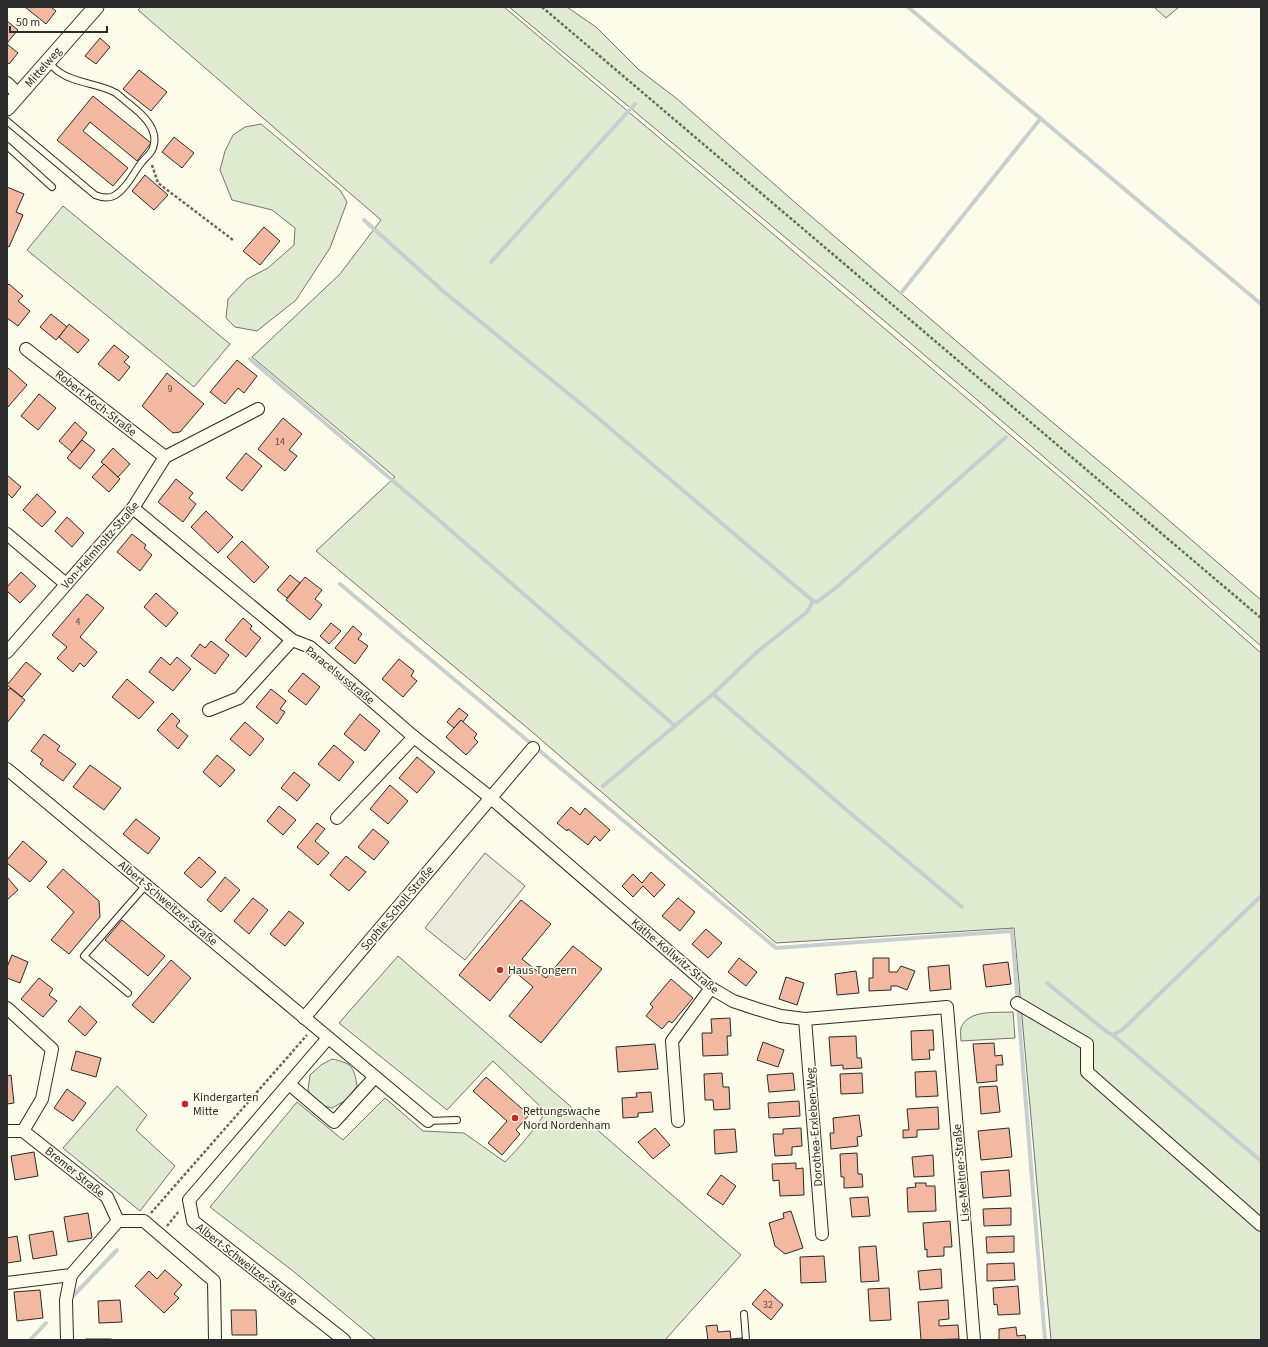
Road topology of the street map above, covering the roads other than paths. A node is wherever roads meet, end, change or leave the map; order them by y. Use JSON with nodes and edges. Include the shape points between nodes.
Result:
{"nodes":[{"id":1,"x":96,"y":7,"type":"edge"},
{"id":2,"x":47,"y":62,"type":"junction"},
{"id":3,"x":7,"y":83,"type":"edge"},
{"id":4,"x":19,"y":94,"type":"junction"},
{"id":5,"x":7,"y":108,"type":"edge"},
{"id":6,"x":7,"y":121,"type":"edge"},
{"id":7,"x":7,"y":146,"type":"edge"},
{"id":8,"x":52,"y":187,"type":"dead end"},
{"id":9,"x":26,"y":348,"type":"dead end"},
{"id":10,"x":258,"y":409,"type":"dead end"},
{"id":11,"x":165,"y":457,"type":"junction"},
{"id":12,"x":133,"y":508,"type":"junction"},
{"id":13,"x":7,"y":534,"type":"edge"},
{"id":14,"x":66,"y":584,"type":"junction"},
{"id":15,"x":292,"y":640,"type":"junction"},
{"id":16,"x":7,"y":652,"type":"edge"},
{"id":17,"x":209,"y":710,"type":"dead end"},
{"id":18,"x":414,"y":737,"type":"junction"},
{"id":19,"x":533,"y":748,"type":"dead end"},
{"id":20,"x":7,"y":770,"type":"edge"},
{"id":21,"x":491,"y":798,"type":"junction"},
{"id":22,"x":337,"y":818,"type":"dead end"},
{"id":23,"x":146,"y":885,"type":"junction"},
{"id":24,"x":711,"y":988,"type":"junction"},
{"id":25,"x":128,"y":993,"type":"dead end"},
{"id":26,"x":1017,"y":1003,"type":"dead end"},
{"id":27,"x":947,"y":1007,"type":"joint"},
{"id":28,"x":7,"y":1008,"type":"edge"},
{"id":29,"x":304,"y":1018,"type":"junction"},
{"id":30,"x":806,"y":1019,"type":"junction"},
{"id":31,"x":328,"y":1038,"type":"junction"},
{"id":32,"x":375,"y":1077,"type":"junction"},
{"id":33,"x":289,"y":1084,"type":"junction"},
{"id":34,"x":457,"y":1120,"type":"dead end"},
{"id":35,"x":678,"y":1121,"type":"dead end"},
{"id":36,"x":428,"y":1122,"type":"joint"},
{"id":37,"x":7,"y":1131,"type":"edge"},
{"id":38,"x":23,"y":1131,"type":"junction"},
{"id":39,"x":118,"y":1221,"type":"junction"},
{"id":40,"x":1261,"y":1225,"type":"edge"},
{"id":41,"x":822,"y":1234,"type":"dead end"},
{"id":42,"x":71,"y":1275,"type":"junction"},
{"id":43,"x":7,"y":1283,"type":"edge"},
{"id":44,"x":744,"y":1314,"type":"dead end"},
{"id":45,"x":67,"y":1340,"type":"edge"},
{"id":46,"x":216,"y":1340,"type":"edge"},
{"id":47,"x":344,"y":1340,"type":"edge"},
{"id":48,"x":746,"y":1340,"type":"edge"},
{"id":49,"x":974,"y":1340,"type":"edge"}],
"edges":[{"from":1,"to":2,"type":"street","name":"Mittelweg"},
{"from":2,"to":4,"type":"street","name":"Mittelweg"},
{"from":2,"to":6,"type":"lane","via":[[59,73],[116,93],[133,107],[146,119],[153,131],[154,141],[150,154],[116,196],[101,197],[95,195]]},
{"from":3,"to":4,"type":"street"},
{"from":4,"to":5,"type":"street","name":"Mittelweg"},
{"from":7,"to":8,"type":"lane"},
{"from":9,"to":11,"type":"street","name":"Robert-Koch-Straße"},
{"from":10,"to":11,"type":"street"},
{"from":11,"to":12,"type":"street","name":"Von-Helmholtz-Straße"},
{"from":12,"to":14,"type":"street","name":"Von-Helmholtz-Straße"},
{"from":12,"to":15,"type":"street","name":"Paracelsusstraße"},
{"from":13,"to":14,"type":"street"},
{"from":14,"to":16,"type":"street","name":"Von-Helmholtz-Straße"},
{"from":15,"to":17,"type":"street","via":[[239,698]]},
{"from":15,"to":18,"type":"street","name":"Paracelsusstraße","via":[[310,647]]},
{"from":18,"to":21,"type":"street","name":"Paracelsusstraße"},
{"from":18,"to":22,"type":"street"},
{"from":19,"to":21,"type":"street","name":"Sophie-Scholl-Straße"},
{"from":20,"to":23,"type":"street","name":"Albert-Schweitzer-Straße"},
{"from":21,"to":24,"type":"street","name":"Käthe-Kollwitz-Straße"},
{"from":21,"to":29,"type":"street","name":"Sophie-Scholl-Straße"},
{"from":23,"to":25,"type":"lane","via":[[84,956]]},
{"from":23,"to":29,"type":"street","name":"Albert-Schweitzer-Straße"},
{"from":24,"to":30,"type":"street","name":"Käthe-Kollwitz-Straße","via":[[733,1001],[757,1009],[781,1016]]},
{"from":24,"to":35,"type":"street","via":[[672,1041]]},
{"from":26,"to":40,"type":"street","via":[[1087,1044],[1087,1072]]},
{"from":27,"to":30,"type":"street","name":"Käthe-Kollwitz-Straße"},
{"from":27,"to":49,"type":"street","name":"Lise-Meitner-Straße"},
{"from":28,"to":38,"type":"street","via":[[52,1050],[42,1099]]},
{"from":29,"to":31,"type":"street","name":"Albert-Schweitzer-Straße"},
{"from":30,"to":41,"type":"street","name":"Dorothea-Erxleben-Weg"},
{"from":31,"to":32,"type":"street","name":"Albert-Schweitzer-Straße"},
{"from":31,"to":33,"type":"street"},
{"from":32,"to":33,"type":"street","via":[[334,1122]]},
{"from":32,"to":36,"type":"street","name":"Albert-Schweitzer-Straße"},
{"from":33,"to":47,"type":"street","name":"Albert-Schweitzer-Straße","via":[[189,1200],[193,1221]]},
{"from":34,"to":36,"type":"lane"},
{"from":37,"to":38,"type":"street"},
{"from":38,"to":39,"type":"street","name":"Bremer Straße","via":[[107,1197]]},
{"from":39,"to":42,"type":"street"},
{"from":39,"to":46,"type":"street","via":[[144,1221],[214,1281]]},
{"from":42,"to":43,"type":"street"},
{"from":42,"to":45,"type":"street","via":[[66,1300]]},
{"from":44,"to":48,"type":"lane"}]}
